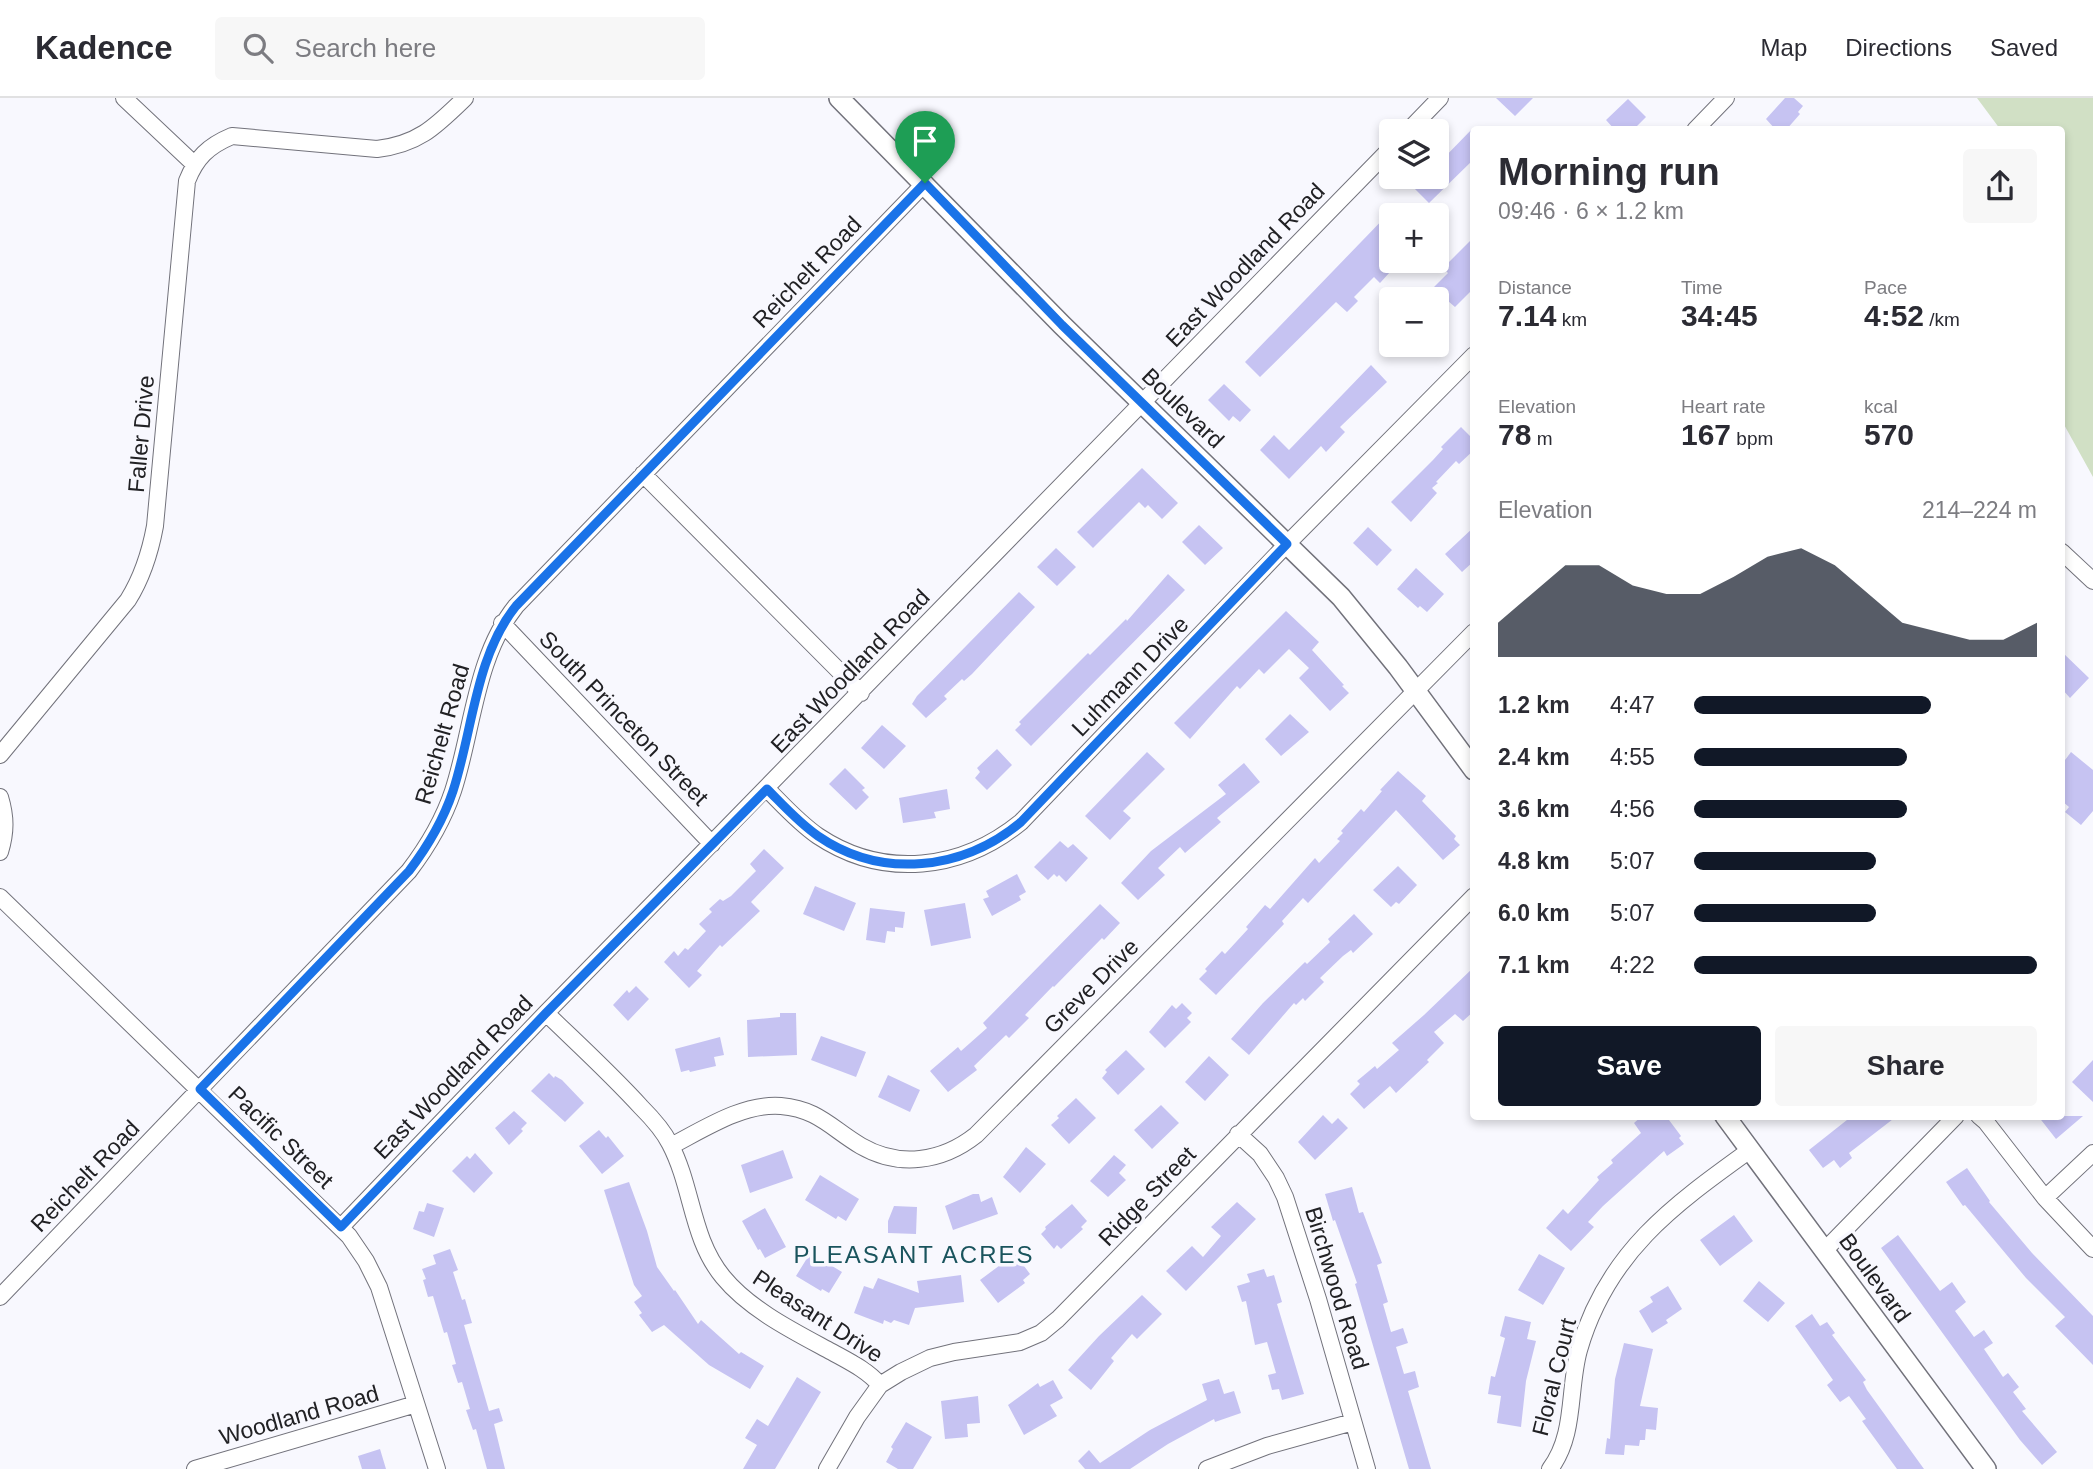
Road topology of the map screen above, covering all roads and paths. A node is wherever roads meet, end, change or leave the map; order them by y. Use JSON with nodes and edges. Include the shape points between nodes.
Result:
{"nodes":[{"id":1,"x":124,"y":98,"type":"edge"},
{"id":2,"x":465,"y":98,"type":"edge"},
{"id":3,"x":839,"y":98,"type":"edge"},
{"id":4,"x":1440,"y":98,"type":"edge"},
{"id":5,"x":1726,"y":98,"type":"edge"},
{"id":6,"x":1420,"y":119,"type":"edge"},
{"id":7,"x":1699,"y":126,"type":"edge"},
{"id":8,"x":1379,"y":160,"type":"edge"},
{"id":9,"x":194,"y":164,"type":"junction"},
{"id":10,"x":925,"y":183,"type":"junction"},
{"id":11,"x":1470,"y":359,"type":"edge"},
{"id":12,"x":1143,"y":403,"type":"junction"},
{"id":13,"x":643,"y":474,"type":"junction"},
{"id":14,"x":1287,"y":544,"type":"junction"},
{"id":15,"x":2065,"y":555,"type":"edge"},
{"id":16,"x":2093,"y":581,"type":"edge"},
{"id":17,"x":502,"y":623,"type":"junction"},
{"id":18,"x":1470,"y":636,"type":"edge"},
{"id":19,"x":1415,"y":691,"type":"junction"},
{"id":20,"x":861,"y":693,"type":"junction"},
{"id":21,"x":0,"y":755,"type":"edge"},
{"id":22,"x":1470,"y":765,"type":"edge"},
{"id":23,"x":767,"y":789,"type":"junction"},
{"id":24,"x":0,"y":797,"type":"edge"},
{"id":25,"x":712,"y":844,"type":"junction"},
{"id":26,"x":0,"y":852,"type":"edge"},
{"id":27,"x":0,"y":897,"type":"edge"},
{"id":28,"x":1470,"y":900,"type":"edge"},
{"id":29,"x":546,"y":1013,"type":"junction"},
{"id":30,"x":200,"y":1089,"type":"junction"},
{"id":31,"x":1728,"y":1120,"type":"edge"},
{"id":32,"x":1952,"y":1120,"type":"edge"},
{"id":33,"x":1984,"y":1120,"type":"edge"},
{"id":34,"x":1238,"y":1134,"type":"junction"},
{"id":35,"x":671,"y":1146,"type":"junction"},
{"id":36,"x":1750,"y":1150,"type":"junction"},
{"id":37,"x":2093,"y":1153,"type":"edge"},
{"id":38,"x":2045,"y":1198,"type":"junction"},
{"id":39,"x":341,"y":1227,"type":"junction"},
{"id":40,"x":2093,"y":1250,"type":"edge"},
{"id":41,"x":1824,"y":1251,"type":"junction"},
{"id":42,"x":0,"y":1297,"type":"edge"},
{"id":43,"x":880,"y":1385,"type":"junction"},
{"id":44,"x":416,"y":1404,"type":"junction"},
{"id":45,"x":1353,"y":1422,"type":"junction"},
{"id":46,"x":194,"y":1469,"type":"edge"},
{"id":47,"x":437,"y":1469,"type":"edge"},
{"id":48,"x":827,"y":1469,"type":"edge"},
{"id":49,"x":1207,"y":1469,"type":"edge"},
{"id":50,"x":1367,"y":1469,"type":"edge"},
{"id":51,"x":1550,"y":1469,"type":"edge"},
{"id":52,"x":1986,"y":1469,"type":"edge"}],
"edges":[{"from":1,"to":9,"type":"street"},
{"from":2,"to":9,"type":"street","via":[[435,127],[398,147],[232,136],[210,147]]},
{"from":3,"to":10,"type":"street","name":"Boulevard"},
{"from":4,"to":6,"type":"street"},
{"from":5,"to":7,"type":"street"},
{"from":8,"to":12,"type":"street","name":"East Woodland Road"},
{"from":9,"to":21,"type":"street","name":"Faller Drive","via":[[187,181],[151,552],[128,600]]},
{"from":10,"to":12,"type":"street","name":"Boulevard"},
{"from":10,"to":13,"type":"street","name":"Reichelt Road"},
{"from":11,"to":14,"type":"street","name":"Luhmann Drive"},
{"from":12,"to":14,"type":"street","name":"Boulevard"},
{"from":12,"to":20,"type":"street","name":"East Woodland Road"},
{"from":13,"to":17,"type":"street","name":"Reichelt Road"},
{"from":13,"to":20,"type":"street"},
{"from":14,"to":19,"type":"street","name":"Boulevard","via":[[1356,614]]},
{"from":14,"to":23,"type":"street","name":"Luhmann Drive","via":[[1021,822],[981,848],[924,864],[866,858],[815,834]]},
{"from":15,"to":16,"type":"street"},
{"from":17,"to":25,"type":"street","name":"South Princeton Street"},
{"from":17,"to":30,"type":"street","name":"Reichelt Road","via":[[491,646],[453,790],[426,848]]},
{"from":18,"to":19,"type":"street","name":"Greve Drive"},
{"from":19,"to":22,"type":"street","name":"Boulevard"},
{"from":19,"to":35,"type":"street","name":"Greve Drive","via":[[961,1147],[924,1159],[884,1156],[807,1111],[770,1106],[727,1118]]},
{"from":20,"to":23,"type":"street","name":"East Woodland Road"},
{"from":23,"to":25,"type":"street","name":"East Woodland Road"},
{"from":24,"to":26,"type":"street","via":[[5,834]]},
{"from":25,"to":29,"type":"street","name":"East Woodland Road"},
{"from":27,"to":30,"type":"street","name":"Pacific Street"},
{"from":28,"to":34,"type":"street","name":"Ridge Street"},
{"from":29,"to":35,"type":"street","name":"Pleasant Drive","via":[[627,1091]]},
{"from":29,"to":39,"type":"street","name":"East Woodland Road"},
{"from":30,"to":39,"type":"street","name":"Pacific Street"},
{"from":30,"to":42,"type":"street","name":"Reichelt Road"},
{"from":31,"to":36,"type":"street","name":"Boulevard"},
{"from":32,"to":41,"type":"street"},
{"from":33,"to":38,"type":"street"},
{"from":34,"to":43,"type":"street","name":"Ridge Street","via":[[1041,1333],[1020,1342],[930,1358]]},
{"from":34,"to":45,"type":"street","name":"Birchwood Road","via":[[1259,1154],[1285,1197]]},
{"from":35,"to":43,"type":"street","name":"Pleasant Drive","via":[[699,1236],[723,1277],[748,1301],[866,1371]]},
{"from":36,"to":41,"type":"street","name":"Boulevard"},
{"from":36,"to":51,"type":"street","name":"Floral Court","via":[[1660,1218],[1605,1288],[1579,1351],[1568,1429]]},
{"from":37,"to":38,"type":"street"},
{"from":38,"to":40,"type":"street"},
{"from":39,"to":44,"type":"street","name":"Pacific Street","via":[[379,1286]]},
{"from":41,"to":52,"type":"street","name":"Boulevard"},
{"from":43,"to":48,"type":"street","name":"Ridge Street"},
{"from":44,"to":46,"type":"street","name":"Woodland Road"},
{"from":44,"to":47,"type":"street","name":"Pacific Street"},
{"from":45,"to":49,"type":"street","via":[[1266,1446]]},
{"from":45,"to":50,"type":"street","name":"Birchwood Road"}]}
